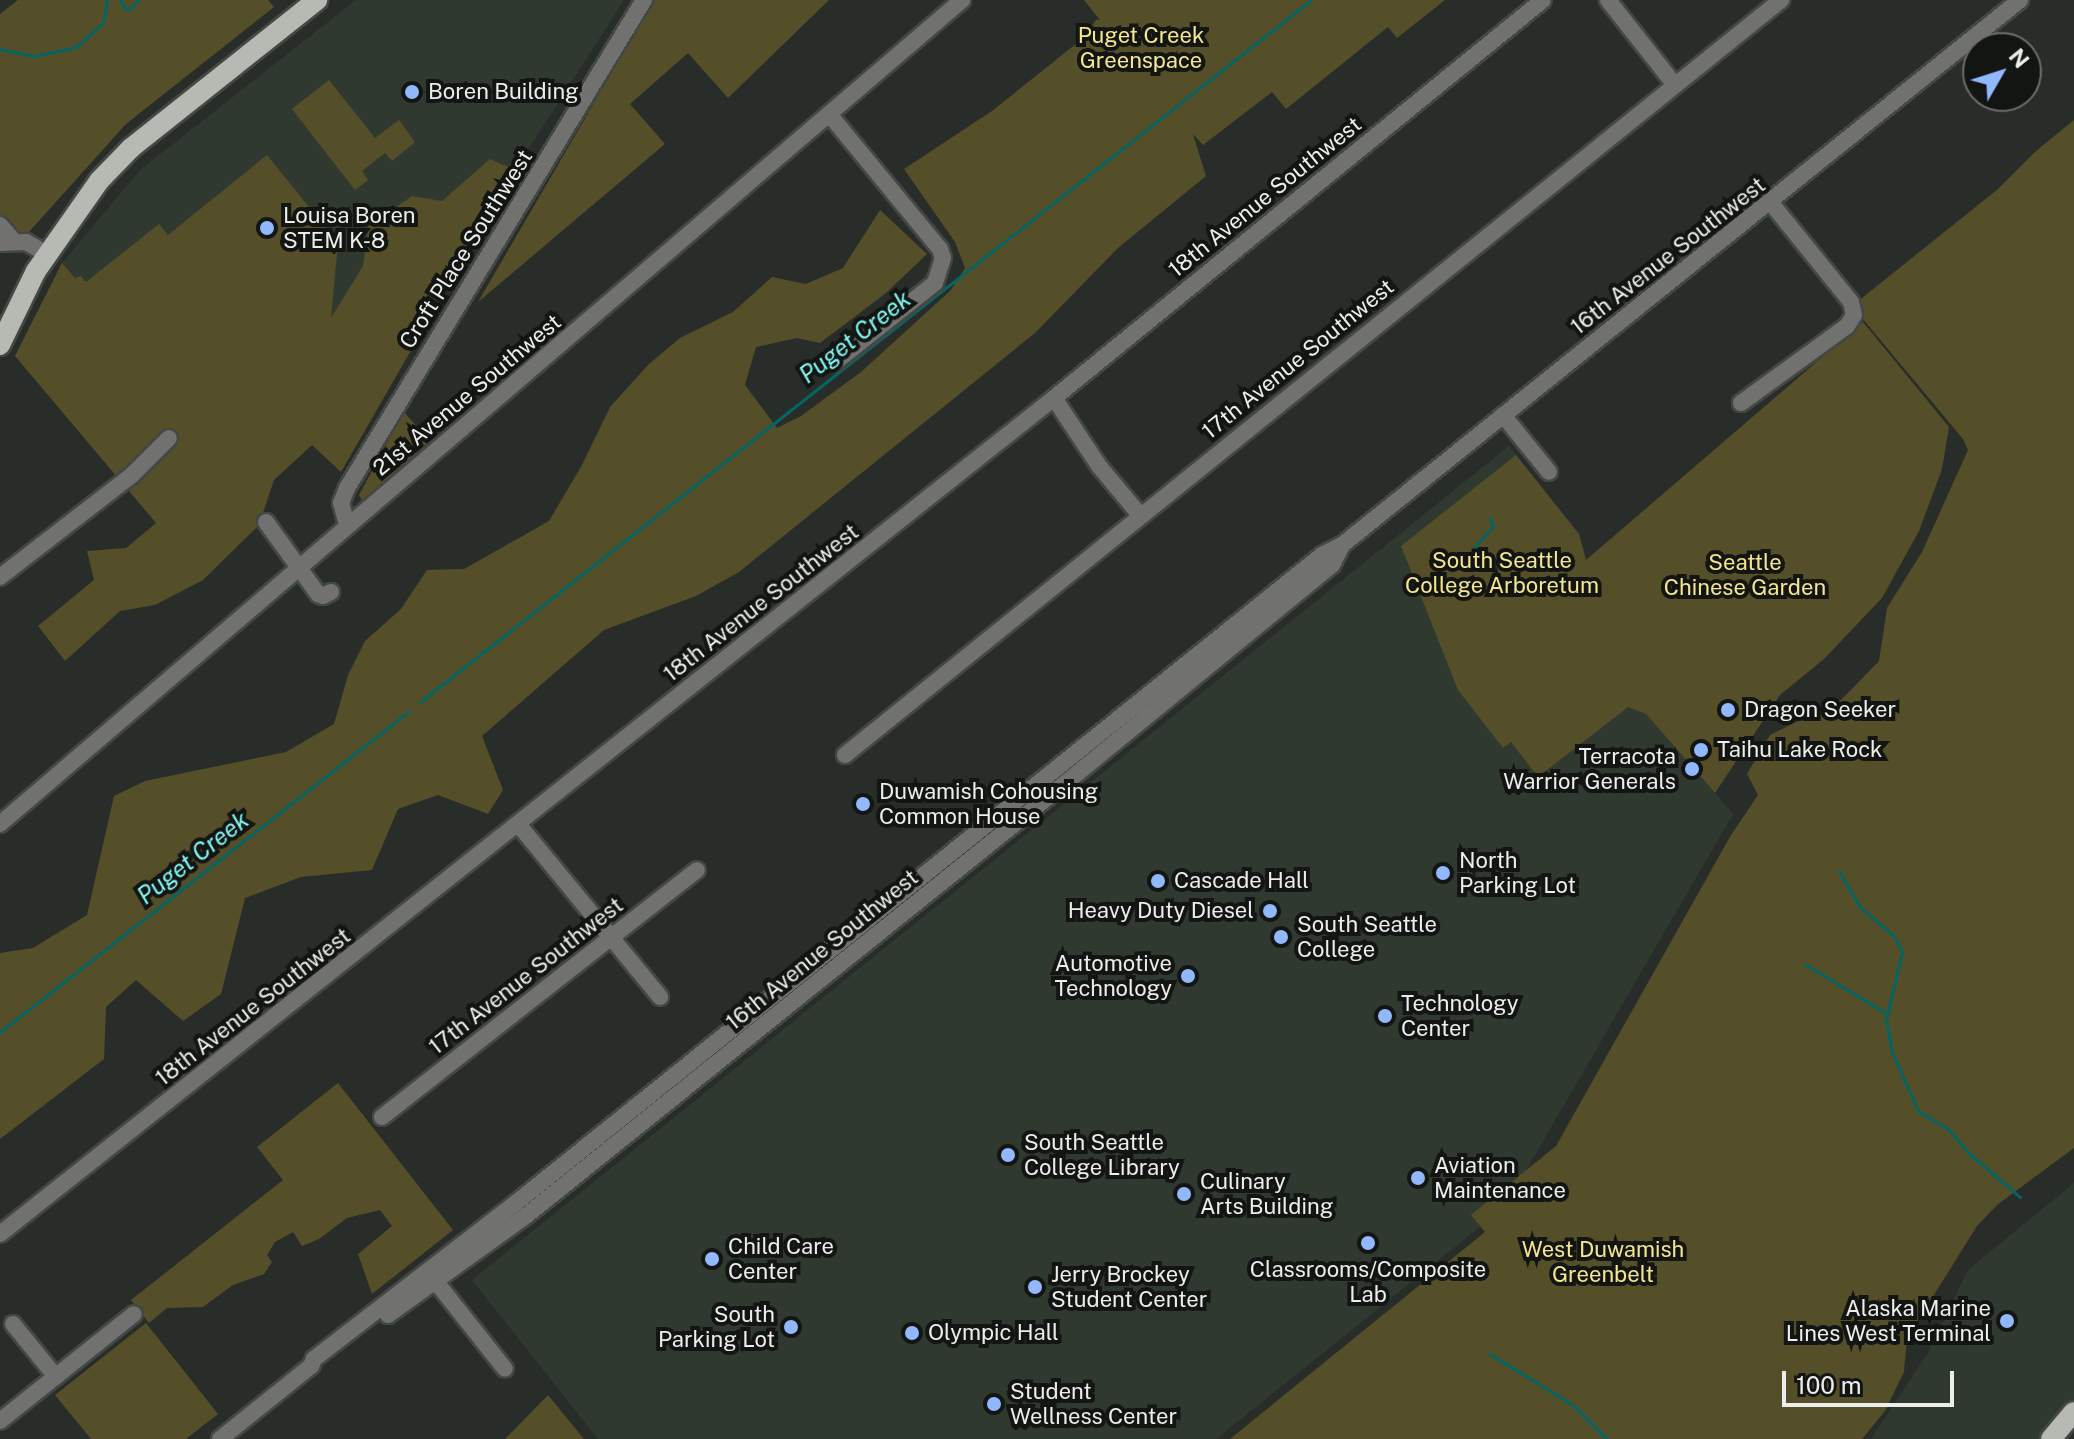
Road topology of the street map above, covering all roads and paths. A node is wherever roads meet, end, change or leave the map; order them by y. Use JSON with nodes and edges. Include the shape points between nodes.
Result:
{"nodes":[{"id":1,"x":317,"y":0,"type":"edge"},
{"id":2,"x":644,"y":0,"type":"edge"},
{"id":3,"x":962,"y":0,"type":"edge"},
{"id":4,"x":1543,"y":0,"type":"edge"},
{"id":5,"x":1608,"y":0,"type":"edge"},
{"id":6,"x":1781,"y":0,"type":"edge"},
{"id":7,"x":2020,"y":0,"type":"edge"},
{"id":8,"x":1675,"y":85,"type":"junction"},
{"id":9,"x":829,"y":114,"type":"junction"},
{"id":10,"x":1771,"y":203,"type":"junction"},
{"id":11,"x":0,"y":225,"type":"edge"},
{"id":12,"x":7,"y":242,"type":"edge"},
{"id":13,"x":47,"y":254,"type":"junction"},
{"id":14,"x":0,"y":345,"type":"edge"},
{"id":15,"x":834,"y":363,"type":"dead end"},
{"id":16,"x":1054,"y":398,"type":"junction"},
{"id":17,"x":1741,"y":403,"type":"dead end"},
{"id":18,"x":1503,"y":415,"type":"junction"},
{"id":19,"x":169,"y":438,"type":"dead end"},
{"id":20,"x":1549,"y":472,"type":"dead end"},
{"id":21,"x":1139,"y":514,"type":"junction"},
{"id":22,"x":266,"y":522,"type":"dead end"},
{"id":23,"x":347,"y":525,"type":"junction"},
{"id":24,"x":297,"y":570,"type":"junction"},
{"id":25,"x":0,"y":577,"type":"edge"},
{"id":26,"x":331,"y":592,"type":"dead end"},
{"id":27,"x":845,"y":755,"type":"dead end"},
{"id":28,"x":0,"y":824,"type":"edge"},
{"id":29,"x":518,"y":824,"type":"junction"},
{"id":30,"x":697,"y":870,"type":"dead end"},
{"id":31,"x":612,"y":937,"type":"junction"},
{"id":32,"x":660,"y":997,"type":"dead end"},
{"id":33,"x":382,"y":1117,"type":"dead end"},
{"id":34,"x":0,"y":1234,"type":"edge"},
{"id":35,"x":431,"y":1276,"type":"junction"},
{"id":36,"x":134,"y":1314,"type":"dead end"},
{"id":37,"x":13,"y":1324,"type":"dead end"},
{"id":38,"x":505,"y":1369,"type":"dead end"},
{"id":39,"x":56,"y":1377,"type":"junction"},
{"id":40,"x":2074,"y":1412,"type":"edge"},
{"id":41,"x":0,"y":1421,"type":"edge"},
{"id":42,"x":220,"y":1439,"type":"edge"},
{"id":43,"x":2051,"y":1439,"type":"edge"}],
"edges":[{"from":1,"to":13,"type":"main road","via":[[131,148],[99,181]]},
{"from":2,"to":23,"type":"street","name":"Croft Place Southwest","via":[[347,488],[341,503]]},
{"from":3,"to":9,"type":"street","name":"21st Avenue Southwest"},
{"from":4,"to":16,"type":"street","name":"18th Avenue Southwest"},
{"from":5,"to":8,"type":"street"},
{"from":6,"to":8,"type":"street","name":"17th Avenue Southwest"},
{"from":7,"to":10,"type":"street","name":"16th Avenue Southwest"},
{"from":8,"to":21,"type":"street","name":"17th Avenue Southwest"},
{"from":9,"to":15,"type":"street","via":[[943,258],[935,283]]},
{"from":9,"to":23,"type":"street","name":"21st Avenue Southwest"},
{"from":10,"to":17,"type":"street","via":[[1851,302],[1854,315],[1847,326]]},
{"from":10,"to":18,"type":"street","name":"16th Avenue Southwest"},
{"from":11,"to":12,"type":"street"},
{"from":12,"to":13,"type":"street","via":[[36,246]]},
{"from":13,"to":14,"type":"main road"},
{"from":16,"to":21,"type":"street"},
{"from":16,"to":29,"type":"street","name":"18th Avenue Southwest"},
{"from":18,"to":20,"type":"street"},
{"from":18,"to":35,"type":"street","name":"16th Avenue Southwest"},
{"from":19,"to":25,"type":"street","via":[[132,475]]},
{"from":21,"to":27,"type":"street","name":"17th Avenue Southwest"},
{"from":22,"to":24,"type":"street"},
{"from":23,"to":24,"type":"street","name":"21st Avenue Southwest"},
{"from":24,"to":26,"type":"street","via":[[318,594]]},
{"from":24,"to":28,"type":"street","name":"21st Avenue Southwest"},
{"from":29,"to":31,"type":"street"},
{"from":29,"to":34,"type":"street","name":"18th Avenue Southwest"},
{"from":30,"to":31,"type":"street","name":"17th Avenue Southwest"},
{"from":31,"to":32,"type":"street"},
{"from":31,"to":33,"type":"street","name":"17th Avenue Southwest"},
{"from":35,"to":38,"type":"street"},
{"from":35,"to":42,"type":"street","name":"16th Avenue Southwest","via":[[314,1359]]},
{"from":36,"to":39,"type":"street"},
{"from":37,"to":39,"type":"street"},
{"from":39,"to":41,"type":"street"},
{"from":40,"to":43,"type":"main road"}]}
